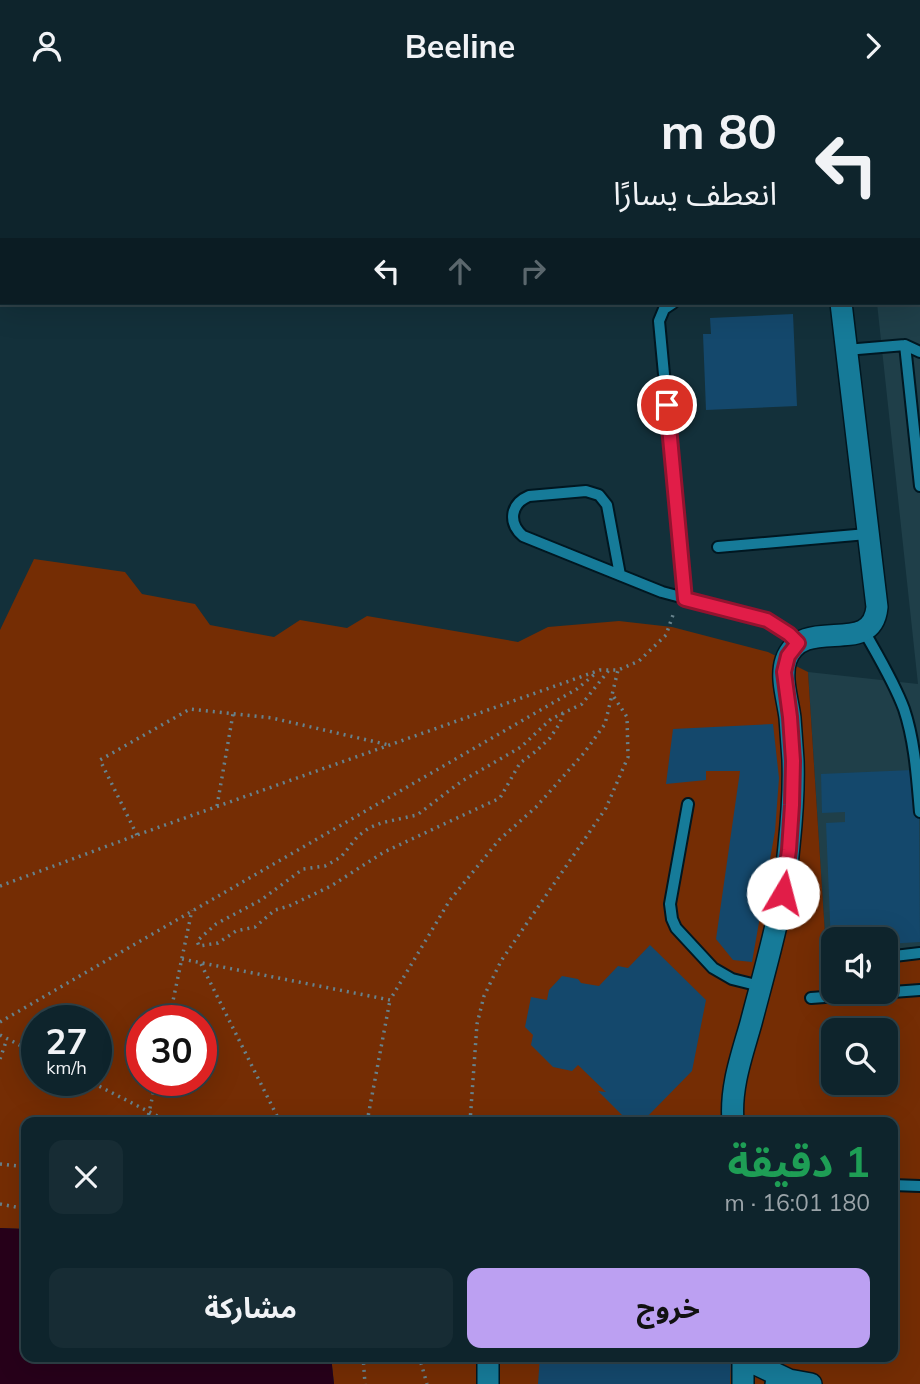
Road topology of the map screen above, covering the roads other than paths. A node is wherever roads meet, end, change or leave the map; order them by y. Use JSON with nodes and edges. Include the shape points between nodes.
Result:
{"nodes":[{"id":1,"x":670,"y":305,"type":"edge"},
{"id":2,"x":841,"y":305,"type":"edge"},
{"id":3,"x":905,"y":345,"type":"junction"},
{"id":4,"x":846,"y":350,"type":"junction"},
{"id":5,"x":920,"y":352,"type":"edge"},
{"id":6,"x":920,"y":486,"type":"edge"},
{"id":7,"x":867,"y":534,"type":"junction"},
{"id":8,"x":718,"y":547,"type":"dead end"},
{"id":9,"x":620,"y":575,"type":"junction"},
{"id":10,"x":682,"y":598,"type":"junction"},
{"id":11,"x":864,"y":631,"type":"junction"},
{"id":12,"x":798,"y":643,"type":"junction"},
{"id":13,"x":688,"y":804,"type":"dead end"},
{"id":14,"x":920,"y":805,"type":"edge"},
{"id":15,"x":920,"y":953,"type":"edge"},
{"id":16,"x":898,"y":956,"type":"edge"},
{"id":17,"x":760,"y":986,"type":"junction"},
{"id":18,"x":920,"y":990,"type":"edge"},
{"id":19,"x":811,"y":998,"type":"dead end"},
{"id":20,"x":733,"y":1117,"type":"edge"},
{"id":21,"x":898,"y":1185,"type":"edge"},
{"id":22,"x":920,"y":1186,"type":"edge"},
{"id":23,"x":488,"y":1362,"type":"edge"},
{"id":24,"x":743,"y":1362,"type":"edge"},
{"id":25,"x":751,"y":1362,"type":"edge"},
{"id":26,"x":782,"y":1382,"type":"edge"},
{"id":27,"x":488,"y":1384,"type":"edge"},
{"id":28,"x":743,"y":1384,"type":"edge"},
{"id":29,"x":811,"y":1384,"type":"edge"}],
"edges":[{"from":1,"to":10,"type":"lane","via":[[659,321]]},
{"from":2,"to":4,"type":"street"},
{"from":3,"to":4,"type":"lane"},
{"from":3,"to":5,"type":"lane"},
{"from":3,"to":6,"type":"lane"},
{"from":4,"to":7,"type":"street"},
{"from":7,"to":8,"type":"lane"},
{"from":7,"to":11,"type":"street","via":[[877,607],[874,621]]},
{"from":9,"to":9,"type":"lane","via":[[523,536],[513,525],[513,510],[529,496],[586,491],[598,495],[607,505]]},
{"from":9,"to":10,"type":"lane"},
{"from":10,"to":12,"type":"lane","via":[[767,620]]},
{"from":11,"to":12,"type":"street","via":[[813,636]]},
{"from":11,"to":14,"type":"lane","via":[[904,710]]},
{"from":12,"to":17,"type":"street","via":[[784,672],[793,761],[789,850]]},
{"from":13,"to":17,"type":"lane","via":[[670,904],[672,919],[713,968]]},
{"from":15,"to":16,"type":"lane"},
{"from":17,"to":20,"type":"street","via":[[735,1081]]},
{"from":18,"to":19,"type":"lane"},
{"from":21,"to":22,"type":"lane"},
{"from":23,"to":27,"type":"street"},
{"from":24,"to":28,"type":"street"},
{"from":25,"to":26,"type":"street"},
{"from":26,"to":29,"type":"street"}]}
